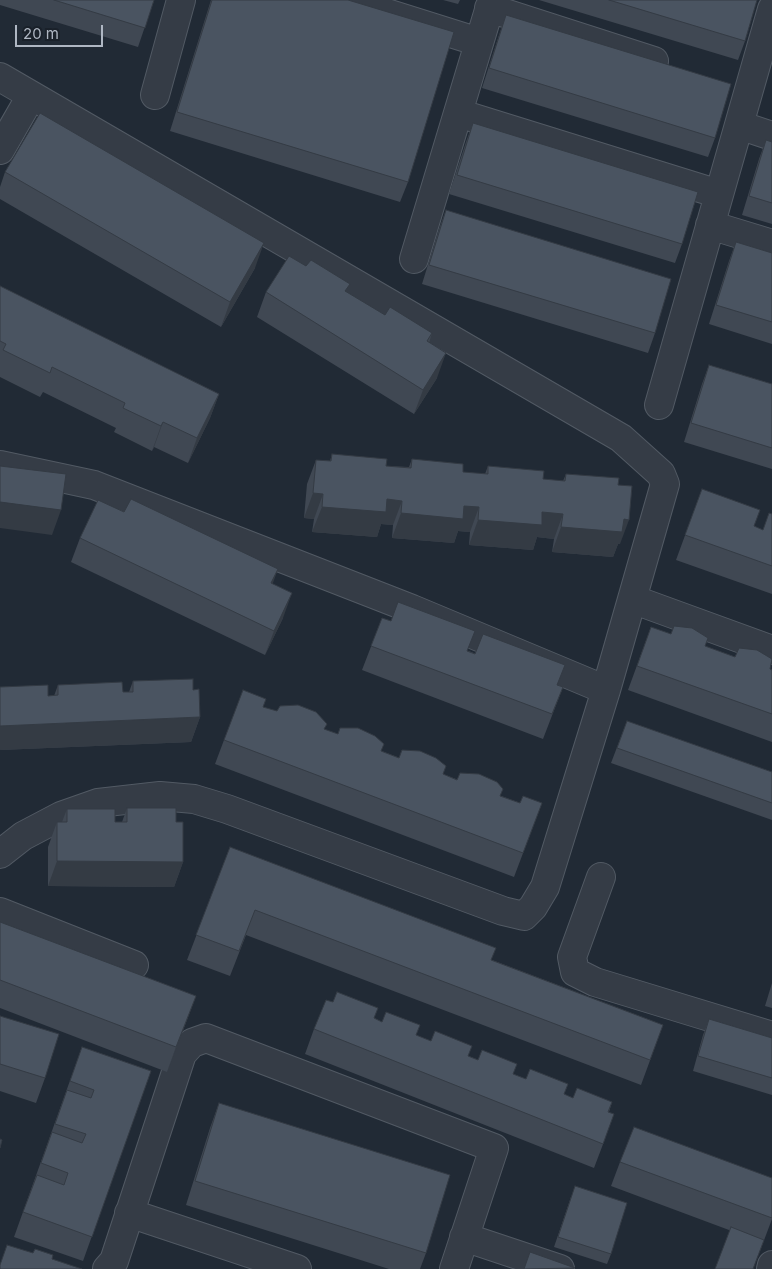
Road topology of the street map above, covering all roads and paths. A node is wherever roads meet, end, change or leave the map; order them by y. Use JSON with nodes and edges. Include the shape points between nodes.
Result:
{"nodes":[{"id":1,"x":182,"y":0,"type":"edge"},
{"id":2,"x":345,"y":0,"type":"edge"},
{"id":3,"x":490,"y":4,"type":"edge"},
{"id":4,"x":772,"y":9,"type":"edge"},
{"id":5,"x":479,"y":42,"type":"junction"},
{"id":6,"x":674,"y":68,"type":"edge"},
{"id":7,"x":0,"y":77,"type":"edge"},
{"id":8,"x":155,"y":95,"type":"dead end"},
{"id":9,"x":31,"y":96,"type":"junction"},
{"id":10,"x":458,"y":112,"type":"junction"},
{"id":11,"x":739,"y":125,"type":"junction"},
{"id":12,"x":772,"y":136,"type":"edge"},
{"id":13,"x":0,"y":150,"type":"edge"},
{"id":14,"x":719,"y":194,"type":"junction"},
{"id":15,"x":710,"y":225,"type":"junction"},
{"id":16,"x":772,"y":244,"type":"edge"},
{"id":17,"x":414,"y":259,"type":"dead end"},
{"id":18,"x":659,"y":405,"type":"dead end"},
{"id":19,"x":0,"y":465,"type":"edge"},
{"id":20,"x":632,"y":599,"type":"junction"},
{"id":21,"x":772,"y":650,"type":"edge"},
{"id":22,"x":606,"y":690,"type":"junction"},
{"id":23,"x":0,"y":854,"type":"edge"},
{"id":24,"x":601,"y":877,"type":"dead end"},
{"id":25,"x":0,"y":912,"type":"edge"},
{"id":26,"x":134,"y":965,"type":"dead end"},
{"id":27,"x":772,"y":1036,"type":"edge"},
{"id":28,"x":129,"y":1213,"type":"junction"},
{"id":29,"x":464,"y":1237,"type":"junction"},
{"id":30,"x":772,"y":1265,"type":"edge"},
{"id":31,"x":107,"y":1269,"type":"edge"},
{"id":32,"x":297,"y":1269,"type":"edge"},
{"id":33,"x":454,"y":1269,"type":"edge"},
{"id":34,"x":560,"y":1269,"type":"edge"},
{"id":35,"x":771,"y":1269,"type":"edge"}],
"edges":[{"from":1,"to":8,"type":"street"},
{"from":2,"to":5,"type":"street"},
{"from":3,"to":5,"type":"street"},
{"from":3,"to":6,"type":"street"},
{"from":4,"to":11,"type":"street","via":[[739,89]]},
{"from":5,"to":10,"type":"street"},
{"from":7,"to":9,"type":"street"},
{"from":9,"to":13,"type":"street"},
{"from":9,"to":20,"type":"street","via":[[622,438],[661,474],[665,484]]},
{"from":10,"to":14,"type":"street"},
{"from":10,"to":17,"type":"street"},
{"from":11,"to":12,"type":"street"},
{"from":11,"to":14,"type":"street"},
{"from":14,"to":15,"type":"street"},
{"from":15,"to":16,"type":"street"},
{"from":15,"to":18,"type":"street"},
{"from":19,"to":22,"type":"street","via":[[94,485],[412,609]]},
{"from":20,"to":21,"type":"street"},
{"from":20,"to":22,"type":"street"},
{"from":22,"to":23,"type":"street","via":[[545,887],[534,907],[524,916],[194,800],[160,796],[98,803],[61,816],[23,836]]},
{"from":24,"to":27,"type":"street","via":[[572,957],[575,972],[595,982]]},
{"from":25,"to":26,"type":"street"},
{"from":28,"to":29,"type":"street","via":[[182,1054],[192,1043],[206,1038],[494,1148]]},
{"from":28,"to":31,"type":"street","via":[[114,1261]]},
{"from":28,"to":32,"type":"street"},
{"from":29,"to":33,"type":"street"},
{"from":29,"to":34,"type":"street"},
{"from":30,"to":35,"type":"street"}]}
